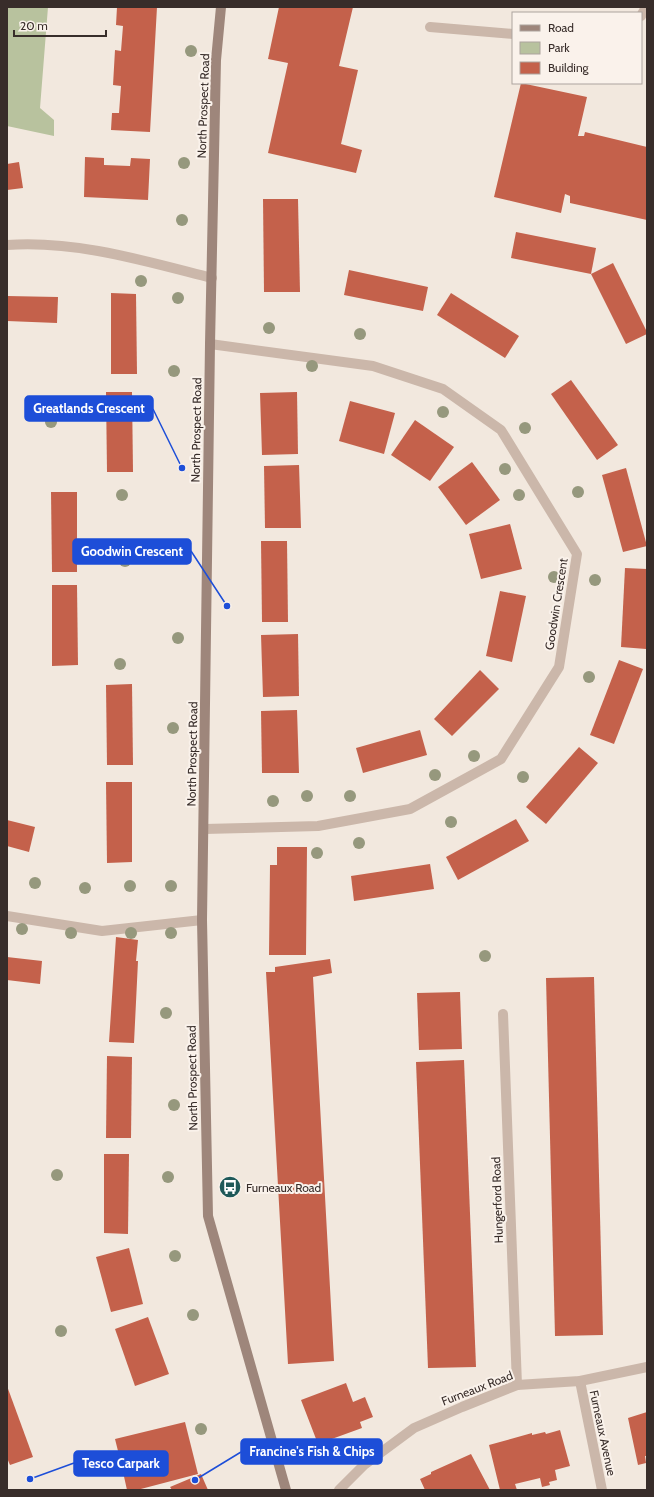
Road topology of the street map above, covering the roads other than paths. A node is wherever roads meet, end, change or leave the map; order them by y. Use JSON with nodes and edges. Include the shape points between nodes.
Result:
{"nodes":[{"id":1,"x":221,"y":7,"type":"edge"},
{"id":2,"x":430,"y":27,"type":"dead end"},
{"id":3,"x":512,"y":34,"type":"edge"},
{"id":4,"x":7,"y":245,"type":"edge"},
{"id":5,"x":212,"y":278,"type":"junction"},
{"id":6,"x":210,"y":344,"type":"junction"},
{"id":7,"x":204,"y":829,"type":"junction"},
{"id":8,"x":7,"y":916,"type":"edge"},
{"id":9,"x":202,"y":920,"type":"junction"},
{"id":10,"x":503,"y":1014,"type":"dead end"},
{"id":11,"x":647,"y":1367,"type":"edge"},
{"id":12,"x":580,"y":1381,"type":"junction"},
{"id":13,"x":517,"y":1385,"type":"junction"},
{"id":14,"x":286,"y":1490,"type":"edge"},
{"id":15,"x":339,"y":1490,"type":"edge"},
{"id":16,"x":602,"y":1490,"type":"edge"}],
"edges":[{"from":1,"to":5,"type":"street","name":"North Prospect Road","via":[[216,60]]},
{"from":2,"to":3,"type":"street"},
{"from":4,"to":5,"type":"street","via":[[44,244],[112,254]]},
{"from":5,"to":6,"type":"street","name":"North Prospect Road"},
{"from":6,"to":7,"type":"street","name":"North Prospect Road"},
{"from":6,"to":7,"type":"street","name":"Goodwin Crescent","via":[[373,366],[443,389],[501,430],[577,554],[559,667],[501,759],[410,808],[318,826]]},
{"from":7,"to":9,"type":"street","name":"North Prospect Road"},
{"from":8,"to":9,"type":"street","via":[[102,931]]},
{"from":9,"to":14,"type":"street","name":"North Prospect Road","via":[[208,1216]]},
{"from":10,"to":13,"type":"street","name":"Hungerford Road"},
{"from":11,"to":12,"type":"street","name":"Furneaux Road"},
{"from":12,"to":13,"type":"street","name":"Furneaux Road"},
{"from":12,"to":16,"type":"street","name":"Furneaux Avenue"},
{"from":13,"to":15,"type":"street","name":"Furneaux Road","via":[[414,1428],[364,1465]]}]}
